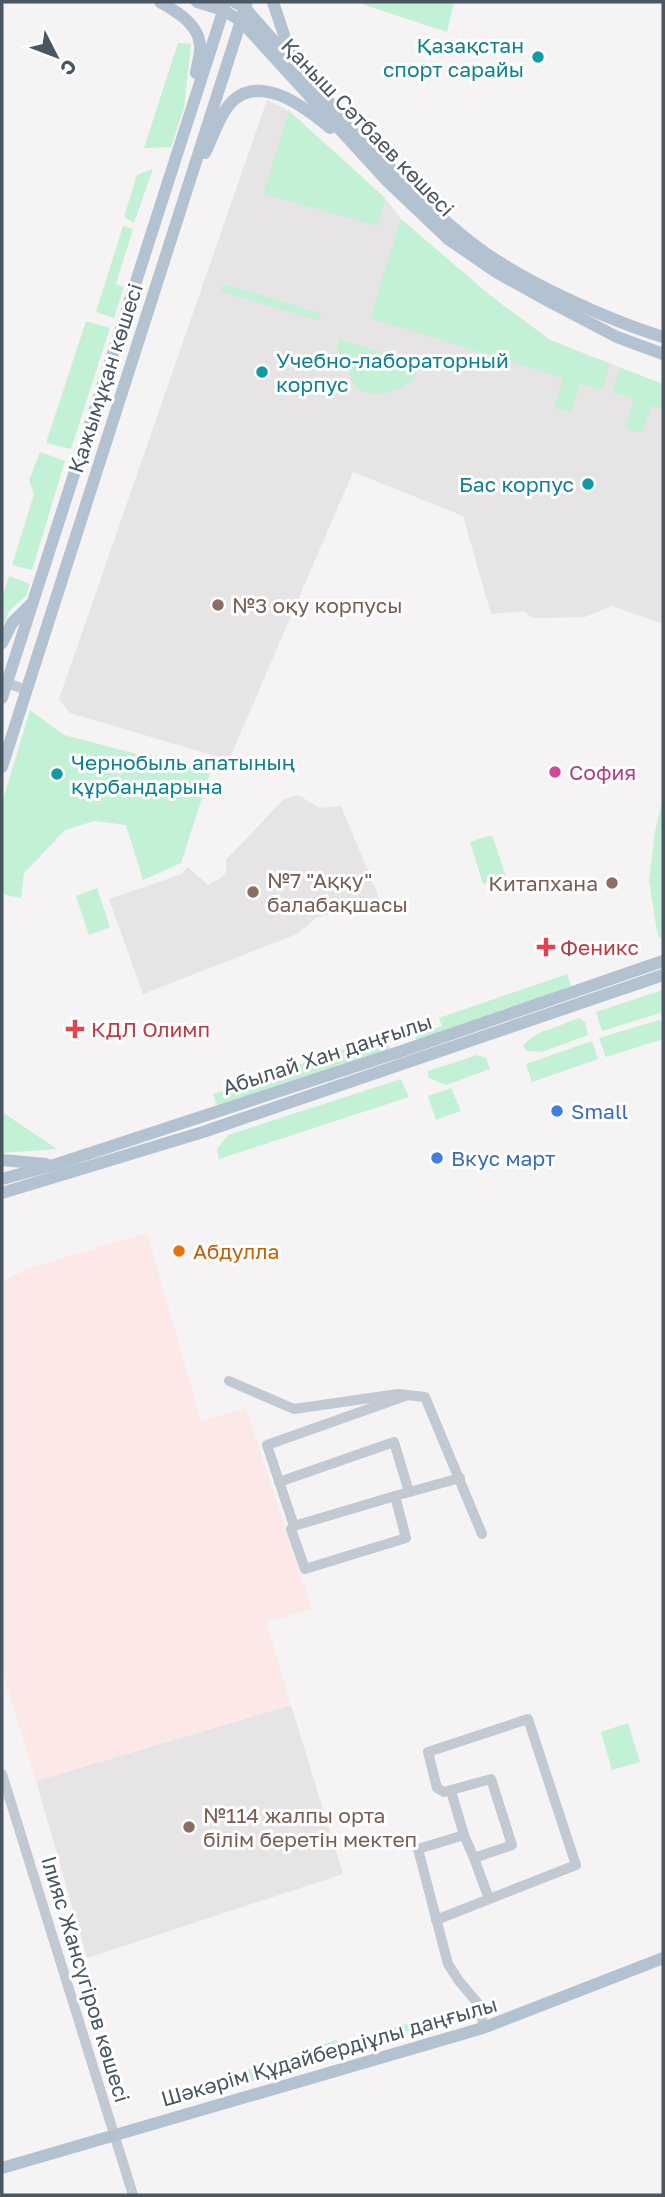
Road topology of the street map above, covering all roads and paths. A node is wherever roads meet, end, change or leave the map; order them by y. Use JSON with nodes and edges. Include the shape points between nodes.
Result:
{"nodes":[{"id":1,"x":160,"y":2,"type":"edge"},
{"id":2,"x":197,"y":2,"type":"edge"},
{"id":3,"x":274,"y":2,"type":"edge"},
{"id":4,"x":243,"y":4,"type":"edge"},
{"id":5,"x":224,"y":6,"type":"edge"},
{"id":6,"x":241,"y":21,"type":"junction"},
{"id":7,"x":294,"y":66,"type":"junction"},
{"id":8,"x":188,"y":118,"type":"junction"},
{"id":9,"x":360,"y":151,"type":"junction"},
{"id":10,"x":183,"y":198,"type":"junction"},
{"id":11,"x":663,"y":337,"type":"edge"},
{"id":12,"x":663,"y":354,"type":"edge"},
{"id":13,"x":32,"y":603,"type":"junction"},
{"id":14,"x":2,"y":643,"type":"edge"},
{"id":15,"x":4,"y":682,"type":"edge"},
{"id":16,"x":26,"y":690,"type":"junction"},
{"id":17,"x":2,"y":698,"type":"edge"},
{"id":18,"x":2,"y":767,"type":"edge"},
{"id":19,"x":663,"y":961,"type":"edge"},
{"id":20,"x":663,"y":975,"type":"edge"},
{"id":21,"x":2,"y":1160,"type":"edge"},
{"id":22,"x":57,"y":1164,"type":"junction"},
{"id":23,"x":2,"y":1179,"type":"edge"},
{"id":24,"x":2,"y":1193,"type":"edge"},
{"id":25,"x":229,"y":1381,"type":"dead end"},
{"id":26,"x":408,"y":1395,"type":"junction"},
{"id":27,"x":460,"y":1478,"type":"junction"},
{"id":28,"x":279,"y":1482,"type":"junction"},
{"id":29,"x":408,"y":1492,"type":"junction"},
{"id":30,"x":395,"y":1496,"type":"junction"},
{"id":31,"x":294,"y":1526,"type":"junction"},
{"id":32,"x":482,"y":1534,"type":"dead end"},
{"id":33,"x":2,"y":1774,"type":"edge"},
{"id":34,"x":451,"y":1791,"type":"junction"},
{"id":35,"x":464,"y":1835,"type":"junction"},
{"id":36,"x":474,"y":1858,"type":"junction"},
{"id":37,"x":489,"y":1899,"type":"junction"},
{"id":38,"x":436,"y":1920,"type":"junction"},
{"id":39,"x":663,"y":1958,"type":"edge"},
{"id":40,"x":483,"y":2028,"type":"junction"},
{"id":41,"x":114,"y":2134,"type":"junction"},
{"id":42,"x":2,"y":2168,"type":"edge"},
{"id":43,"x":133,"y":2195,"type":"edge"}],
"edges":[{"from":1,"to":8,"type":"main road","via":[[184,16],[198,36]]},
{"from":2,"to":5,"type":"main road","name":"Қаныш Сәтбаев көшесі"},
{"from":3,"to":7,"type":"main road"},
{"from":4,"to":6,"type":"main road","name":"Қажымұқан көшесі"},
{"from":4,"to":7,"type":"main road","name":"Қаныш Сәтбаев көшесі"},
{"from":5,"to":6,"type":"main road","name":"Қаныш Сәтбаев көшесі"},
{"from":5,"to":8,"type":"main road","name":"Қажымұқан көшесі"},
{"from":6,"to":9,"type":"main road","name":"Қаныш Сәтбаев көшесі"},
{"from":6,"to":10,"type":"main road","name":"Қажымұқан көшесі"},
{"from":7,"to":11,"type":"main road","name":"Қаныш Сәтбаев көшесі","via":[[453,228],[504,264],[562,295]]},
{"from":8,"to":13,"type":"main road","name":"Қажымұқан көшесі"},
{"from":9,"to":10,"type":"main road","via":[[303,106],[270,91],[244,93],[227,108]]},
{"from":9,"to":12,"type":"main road","name":"Қаныш Сәтбаев көшесі","via":[[448,239],[496,272],[617,337]]},
{"from":10,"to":16,"type":"main road","name":"Қажымұқан көшесі"},
{"from":13,"to":14,"type":"main road","via":[[12,623]]},
{"from":13,"to":15,"type":"main road","name":"Қажымұқан көшесі"},
{"from":15,"to":16,"type":"street"},
{"from":15,"to":17,"type":"main road","name":"Қажымұқан көшесі"},
{"from":16,"to":18,"type":"main road","name":"Қажымұқан көшесі"},
{"from":19,"to":22,"type":"main road","name":"Абылай Хан даңғылы"},
{"from":20,"to":24,"type":"main road","name":"Абылай Хан даңғылы","via":[[203,1132]]},
{"from":21,"to":22,"type":"main road"},
{"from":22,"to":23,"type":"main road","name":"Абылай Хан даңғылы"},
{"from":25,"to":26,"type":"street","via":[[294,1409]]},
{"from":26,"to":27,"type":"street","via":[[425,1397]]},
{"from":26,"to":28,"type":"street","via":[[267,1446]]},
{"from":27,"to":29,"type":"street"},
{"from":27,"to":32,"type":"street"},
{"from":28,"to":29,"type":"street","via":[[394,1442]]},
{"from":28,"to":31,"type":"street"},
{"from":29,"to":30,"type":"street"},
{"from":30,"to":31,"type":"street"},
{"from":30,"to":31,"type":"street","via":[[406,1538],[305,1569],[290,1529]]},
{"from":33,"to":41,"type":"street","name":"Ілияс Жансүгіров көшесі"},
{"from":34,"to":35,"type":"street"},
{"from":34,"to":36,"type":"street","via":[[491,1779],[512,1845]]},
{"from":34,"to":37,"type":"street","via":[[437,1788],[428,1752],[528,1719],[576,1865]]},
{"from":35,"to":36,"type":"street"},
{"from":35,"to":38,"type":"street","via":[[418,1849]]},
{"from":36,"to":37,"type":"street"},
{"from":37,"to":38,"type":"street"},
{"from":38,"to":40,"type":"street","via":[[447,1964],[481,2007]]},
{"from":39,"to":40,"type":"main road","name":"Шәкәрім Құдайбердіұлы даңғылы"},
{"from":40,"to":41,"type":"main road","name":"Шәкәрім Құдайбердіұлы даңғылы"},
{"from":41,"to":42,"type":"main road","name":"Шәкәрім Құдайбердіұлы даңғылы"},
{"from":41,"to":43,"type":"street","name":"Ілияс Жансүгіров көшесі"}]}
